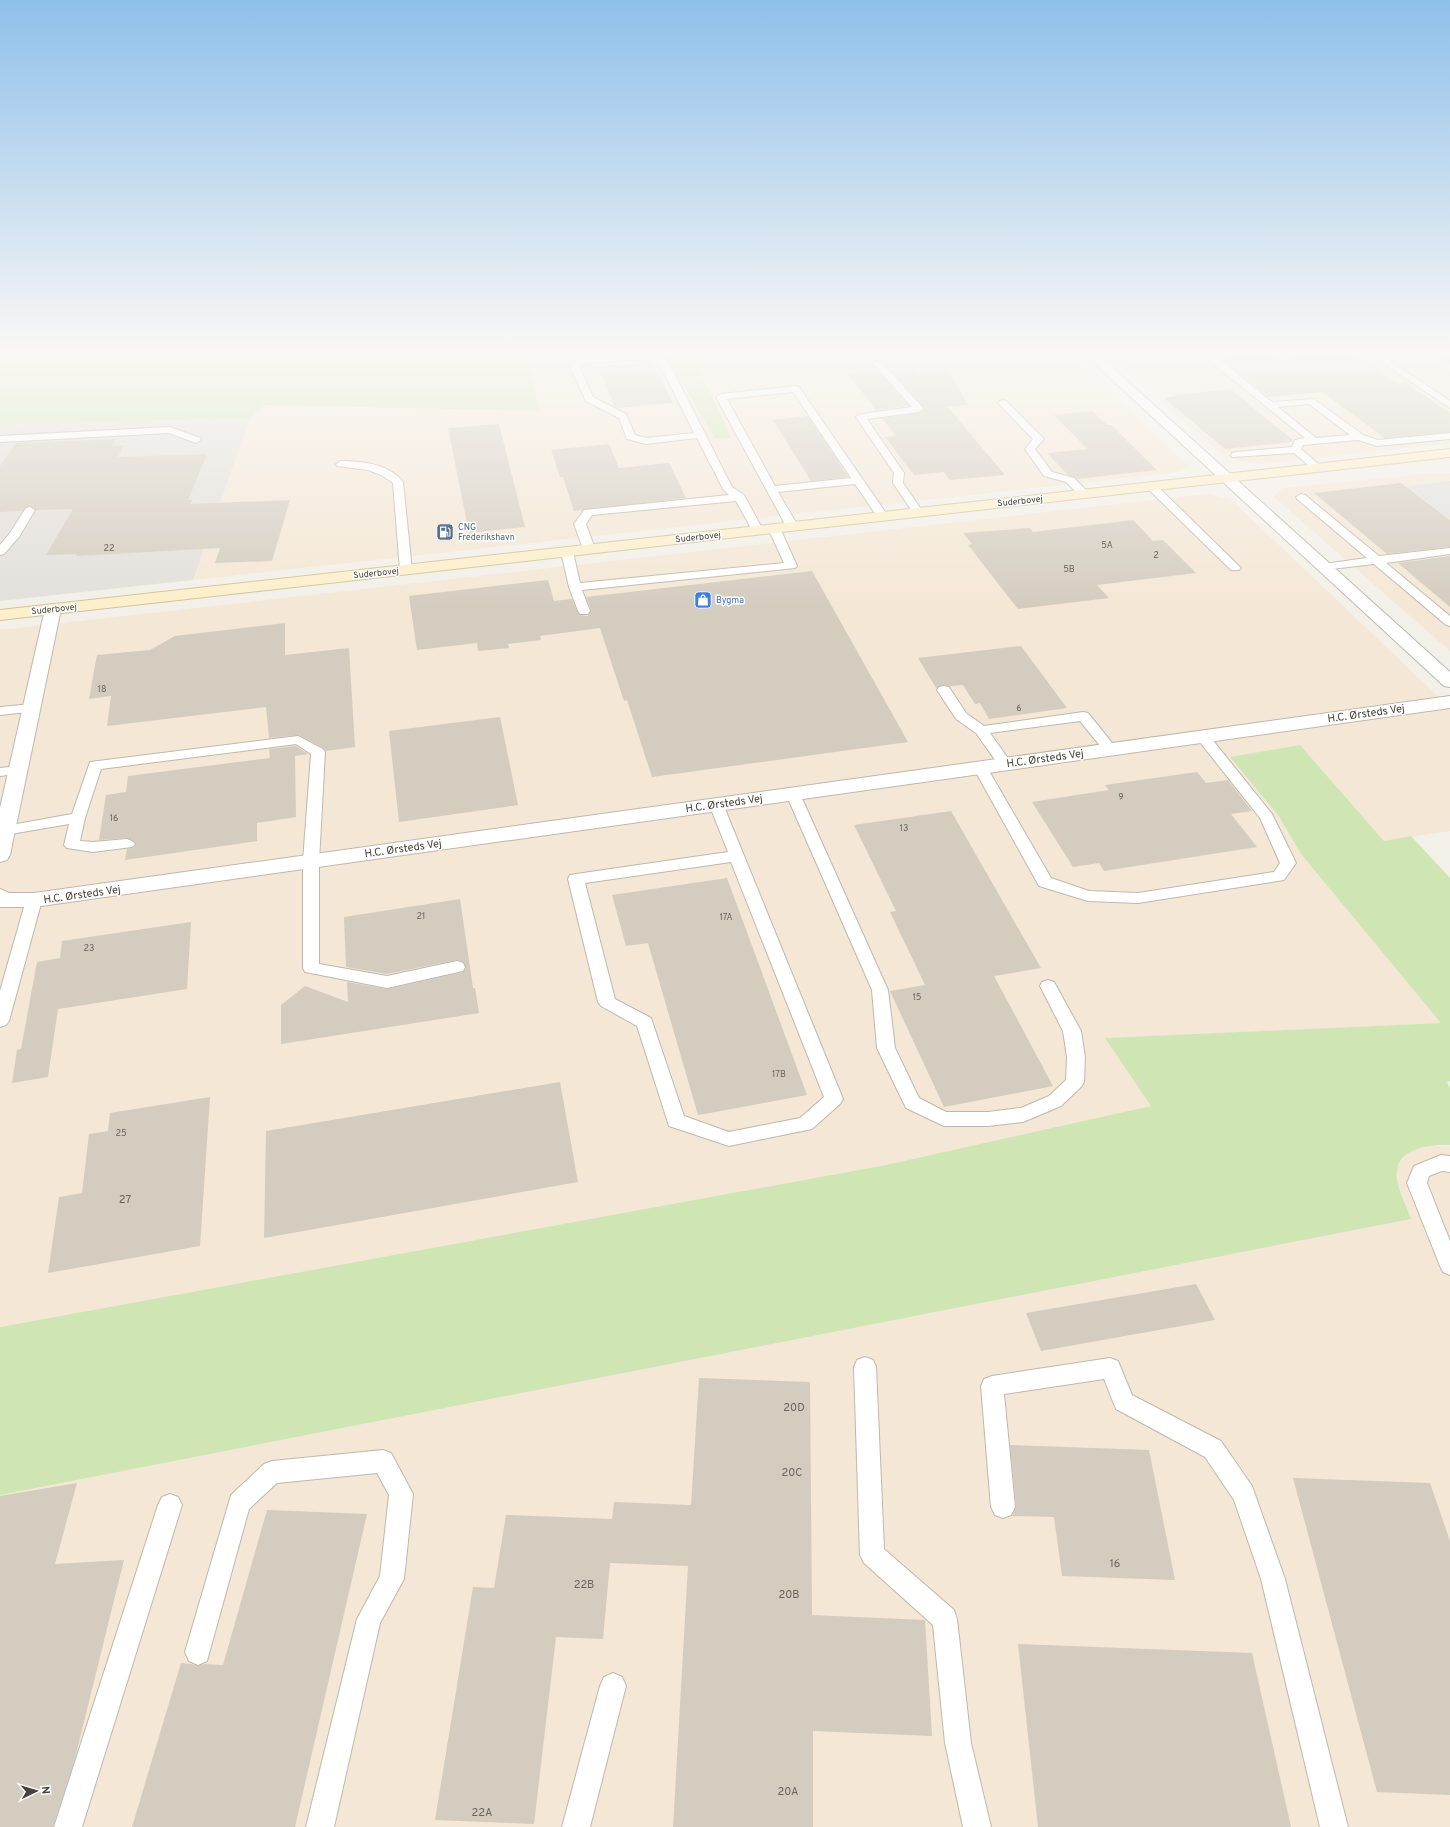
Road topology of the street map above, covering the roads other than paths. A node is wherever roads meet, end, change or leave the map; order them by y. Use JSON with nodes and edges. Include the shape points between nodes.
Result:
{"nodes":[{"id":1,"x":52,"y":436,"type":"edge"},
{"id":2,"x":186,"y":436,"type":"edge"},
{"id":3,"x":631,"y":436,"type":"edge"},
{"id":4,"x":689,"y":436,"type":"edge"},
{"id":5,"x":702,"y":436,"type":"edge"},
{"id":6,"x":743,"y":436,"type":"edge"},
{"id":7,"x":828,"y":436,"type":"edge"},
{"id":8,"x":874,"y":436,"type":"edge"},
{"id":9,"x":1036,"y":436,"type":"edge"},
{"id":10,"x":1180,"y":436,"type":"edge"},
{"id":11,"x":1308,"y":436,"type":"edge"},
{"id":12,"x":1447,"y":436,"type":"edge"},
{"id":13,"x":1359,"y":437,"type":"joint"},
{"id":14,"x":0,"y":439,"type":"edge"},
{"id":15,"x":196,"y":440,"type":"dead end"},
{"id":16,"x":1314,"y":441,"type":"junction"},
{"id":17,"x":1378,"y":443,"type":"junction"},
{"id":18,"x":1296,"y":450,"type":"junction"},
{"id":19,"x":1450,"y":453,"type":"edge"},
{"id":20,"x":1236,"y":455,"type":"dead end"},
{"id":21,"x":1397,"y":460,"type":"junction"},
{"id":22,"x":1450,"y":461,"type":"edge"},
{"id":23,"x":340,"y":464,"type":"dead end"},
{"id":24,"x":1318,"y":468,"type":"junction"},
{"id":25,"x":1226,"y":478,"type":"junction"},
{"id":26,"x":858,"y":481,"type":"junction"},
{"id":27,"x":1151,"y":486,"type":"junction"},
{"id":28,"x":772,"y":489,"type":"junction"},
{"id":29,"x":1084,"y":494,"type":"junction"},
{"id":30,"x":740,"y":497,"type":"junction"},
{"id":31,"x":1301,"y":497,"type":"dead end"},
{"id":32,"x":30,"y":510,"type":"dead end"},
{"id":33,"x":918,"y":512,"type":"junction"},
{"id":34,"x":882,"y":516,"type":"junction"},
{"id":35,"x":792,"y":526,"type":"junction"},
{"id":36,"x":774,"y":528,"type":"junction"},
{"id":37,"x":757,"y":530,"type":"junction"},
{"id":38,"x":589,"y":549,"type":"junction"},
{"id":39,"x":1450,"y":551,"type":"edge"},
{"id":40,"x":0,"y":552,"type":"edge"},
{"id":41,"x":567,"y":552,"type":"junction"},
{"id":42,"x":1377,"y":560,"type":"junction"},
{"id":43,"x":1323,"y":567,"type":"junction"},
{"id":44,"x":1235,"y":568,"type":"dead end"},
{"id":45,"x":406,"y":570,"type":"junction"},
{"id":46,"x":575,"y":586,"type":"junction"},
{"id":47,"x":53,"y":609,"type":"junction"},
{"id":48,"x":584,"y":611,"type":"dead end"},
{"id":49,"x":0,"y":615,"type":"edge"},
{"id":50,"x":1450,"y":622,"type":"edge"},
{"id":51,"x":1450,"y":682,"type":"edge"},
{"id":52,"x":944,"y":690,"type":"dead end"},
{"id":53,"x":1450,"y":702,"type":"edge"},
{"id":54,"x":32,"y":708,"type":"junction"},
{"id":55,"x":0,"y":711,"type":"edge"},
{"id":56,"x":981,"y":730,"type":"junction"},
{"id":57,"x":1202,"y":736,"type":"junction"},
{"id":58,"x":1110,"y":749,"type":"junction"},
{"id":59,"x":1005,"y":764,"type":"junction"},
{"id":60,"x":980,"y":767,"type":"junction"},
{"id":61,"x":18,"y":770,"type":"junction"},
{"id":62,"x":0,"y":772,"type":"edge"},
{"id":63,"x":793,"y":794,"type":"junction"},
{"id":64,"x":716,"y":804,"type":"junction"},
{"id":65,"x":78,"y":818,"type":"junction"},
{"id":66,"x":6,"y":830,"type":"junction"},
{"id":67,"x":127,"y":844,"type":"dead end"},
{"id":68,"x":0,"y":855,"type":"edge"},
{"id":69,"x":737,"y":856,"type":"junction"},
{"id":70,"x":311,"y":861,"type":"junction"},
{"id":71,"x":1,"y":900,"type":"edge"},
{"id":72,"x":34,"y":900,"type":"junction"},
{"id":73,"x":457,"y":967,"type":"dead end"},
{"id":74,"x":1048,"y":986,"type":"dead end"},
{"id":75,"x":0,"y":1021,"type":"edge"},
{"id":76,"x":1450,"y":1164,"type":"edge"},
{"id":77,"x":1450,"y":1266,"type":"edge"},
{"id":78,"x":865,"y":1367,"type":"dead end"},
{"id":79,"x":170,"y":1504,"type":"dead end"},
{"id":80,"x":1003,"y":1507,"type":"dead end"},
{"id":81,"x":198,"y":1652,"type":"dead end"},
{"id":82,"x":613,"y":1686,"type":"dead end"},
{"id":83,"x":68,"y":1827,"type":"edge"},
{"id":84,"x":320,"y":1827,"type":"edge"},
{"id":85,"x":576,"y":1827,"type":"edge"},
{"id":86,"x":977,"y":1827,"type":"edge"},
{"id":87,"x":1334,"y":1827,"type":"edge"}],
"edges":[{"from":1,"to":14,"type":"lane"},
{"from":2,"to":15,"type":"lane"},
{"from":3,"to":4,"type":"lane","via":[[646,441]]},
{"from":5,"to":30,"type":"lane","via":[[728,489]]},
{"from":6,"to":28,"type":"lane"},
{"from":7,"to":26,"type":"lane"},
{"from":8,"to":33,"type":"lane","via":[[899,473],[898,483]]},
{"from":9,"to":29,"type":"lane","via":[[1039,439],[1030,449],[1048,474],[1070,480]]},
{"from":10,"to":25,"type":"street"},
{"from":11,"to":16,"type":"lane"},
{"from":12,"to":17,"type":"lane"},
{"from":13,"to":16,"type":"lane"},
{"from":13,"to":17,"type":"lane"},
{"from":16,"to":18,"type":"lane","via":[[1299,442]]},
{"from":17,"to":21,"type":"lane"},
{"from":18,"to":20,"type":"lane"},
{"from":18,"to":24,"type":"lane"},
{"from":19,"to":21,"type":"street","name":"Suderbovej","via":[[1412,456]]},
{"from":21,"to":22,"type":"street","name":"Suderbovej"},
{"from":21,"to":24,"type":"street","name":"Suderbovej"},
{"from":23,"to":45,"type":"lane","via":[[378,468],[398,482]]},
{"from":24,"to":25,"type":"street","name":"Suderbovej"},
{"from":25,"to":27,"type":"street","name":"Suderbovej"},
{"from":25,"to":43,"type":"street"},
{"from":26,"to":28,"type":"lane"},
{"from":26,"to":34,"type":"lane"},
{"from":27,"to":29,"type":"street","name":"Suderbovej"},
{"from":27,"to":44,"type":"lane"},
{"from":28,"to":35,"type":"lane"},
{"from":29,"to":33,"type":"street","name":"Suderbovej"},
{"from":30,"to":37,"type":"lane"},
{"from":30,"to":38,"type":"lane","via":[[588,512],[580,524]]},
{"from":31,"to":42,"type":"lane"},
{"from":32,"to":40,"type":"lane","via":[[15,535]]},
{"from":33,"to":34,"type":"street","name":"Suderbovej"},
{"from":34,"to":35,"type":"street","name":"Suderbovej"},
{"from":35,"to":36,"type":"street","name":"Suderbovej"},
{"from":36,"to":37,"type":"street","name":"Suderbovej"},
{"from":36,"to":46,"type":"lane","via":[[791,566]]},
{"from":37,"to":38,"type":"street","name":"Suderbovej"},
{"from":38,"to":41,"type":"street","name":"Suderbovej"},
{"from":39,"to":42,"type":"lane"},
{"from":41,"to":45,"type":"street","name":"Suderbovej"},
{"from":41,"to":46,"type":"lane"},
{"from":42,"to":43,"type":"lane"},
{"from":42,"to":50,"type":"lane"},
{"from":43,"to":51,"type":"street"},
{"from":45,"to":47,"type":"street","name":"Suderbovej"},
{"from":46,"to":48,"type":"lane"},
{"from":47,"to":49,"type":"street","name":"Suderbovej"},
{"from":47,"to":54,"type":"street"},
{"from":52,"to":56,"type":"lane","via":[[961,716]]},
{"from":53,"to":57,"type":"street","name":"H.C. Ørsteds Vej"},
{"from":54,"to":55,"type":"lane"},
{"from":54,"to":61,"type":"street"},
{"from":56,"to":58,"type":"lane","via":[[1083,716]]},
{"from":56,"to":59,"type":"lane"},
{"from":57,"to":58,"type":"street","name":"H.C. Ørsteds Vej"},
{"from":57,"to":60,"type":"lane","via":[[1267,817],[1288,863],[1279,876],[1138,898],[1088,896],[1046,882]]},
{"from":58,"to":59,"type":"street","name":"H.C. Ørsteds Vej"},
{"from":59,"to":60,"type":"street","name":"H.C. Ørsteds Vej"},
{"from":60,"to":63,"type":"street","name":"H.C. Ørsteds Vej"},
{"from":61,"to":62,"type":"lane"},
{"from":61,"to":66,"type":"street"},
{"from":63,"to":64,"type":"street","name":"H.C. Ørsteds Vej"},
{"from":63,"to":74,"type":"lane","via":[[880,990],[886,1048],[912,1103],[944,1118],[988,1119],[1023,1115],[1055,1100],[1075,1082],[1076,1057],[1072,1031]]},
{"from":64,"to":69,"type":"lane"},
{"from":64,"to":70,"type":"street","name":"H.C. Ørsteds Vej"},
{"from":65,"to":66,"type":"lane"},
{"from":65,"to":67,"type":"lane","via":[[72,845],[93,847]]},
{"from":65,"to":70,"type":"lane","via":[[96,765],[298,740],[318,752]]},
{"from":66,"to":68,"type":"street"},
{"from":69,"to":69,"type":"lane","via":[[834,1099],[805,1124],[728,1139],[676,1121],[645,1022],[607,1002],[576,879]]},
{"from":70,"to":72,"type":"street","name":"H.C. Ørsteds Vej"},
{"from":70,"to":73,"type":"lane","via":[[311,968],[387,982]]},
{"from":71,"to":72,"type":"street","name":"H.C. Ørsteds Vej"},
{"from":72,"to":75,"type":"lane"},
{"from":76,"to":77,"type":"lane","via":[[1441,1163],[1421,1171],[1417,1183]]},
{"from":78,"to":86,"type":"lane","via":[[872,1555],[945,1619],[958,1743]]},
{"from":79,"to":83,"type":"lane"},
{"from":80,"to":87,"type":"lane","via":[[992,1386],[1110,1368],[1124,1402],[1213,1449],[1244,1494],[1273,1579]]},
{"from":81,"to":84,"type":"lane","via":[[239,1503],[272,1472],[383,1461],[401,1494],[392,1579],[369,1619]]},
{"from":82,"to":85,"type":"lane"}]}
